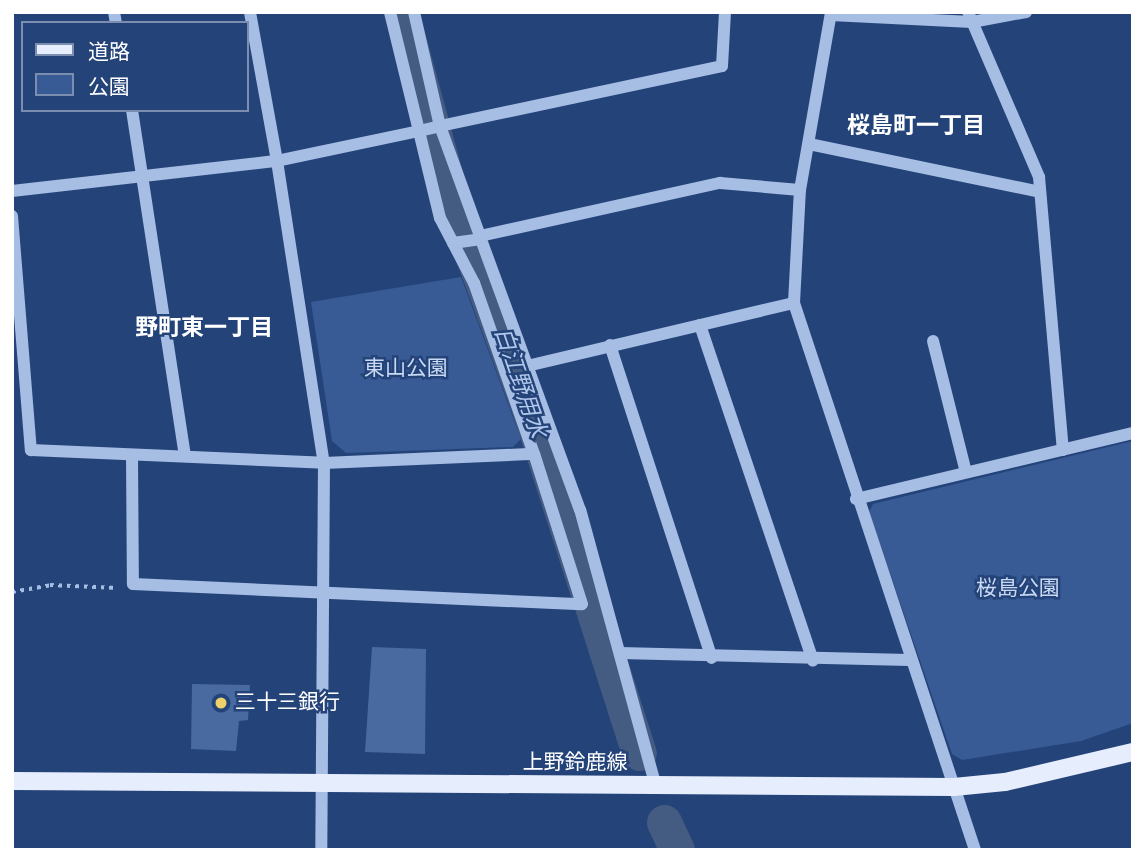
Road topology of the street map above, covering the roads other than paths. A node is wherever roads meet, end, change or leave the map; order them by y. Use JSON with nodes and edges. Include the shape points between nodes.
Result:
{"nodes":[{"id":1,"x":250,"y":12,"type":"edge"},
{"id":2,"x":390,"y":12,"type":"edge"},
{"id":3,"x":414,"y":12,"type":"edge"},
{"id":4,"x":725,"y":12,"type":"edge"},
{"id":5,"x":1026,"y":12,"type":"edge"},
{"id":6,"x":831,"y":14,"type":"edge"},
{"id":7,"x":970,"y":17,"type":"edge"},
{"id":8,"x":132,"y":112,"type":"edge"},
{"id":9,"x":438,"y":126,"type":"junction"},
{"id":10,"x":421,"y":131,"type":"junction"},
{"id":11,"x":809,"y":144,"type":"junction"},
{"id":12,"x":277,"y":161,"type":"junction"},
{"id":13,"x":144,"y":176,"type":"junction"},
{"id":14,"x":800,"y":190,"type":"junction"},
{"id":15,"x":12,"y":191,"type":"edge"},
{"id":16,"x":1040,"y":192,"type":"junction"},
{"id":17,"x":12,"y":216,"type":"edge"},
{"id":18,"x":479,"y":238,"type":"junction"},
{"id":19,"x":457,"y":243,"type":"junction"},
{"id":20,"x":794,"y":303,"type":"junction"},
{"id":21,"x":700,"y":324,"type":"junction"},
{"id":22,"x":933,"y":341,"type":"dead end"},
{"id":23,"x":610,"y":345,"type":"junction"},
{"id":24,"x":527,"y":366,"type":"junction"},
{"id":25,"x":1133,"y":433,"type":"edge"},
{"id":26,"x":1063,"y":450,"type":"junction"},
{"id":27,"x":534,"y":454,"type":"junction"},
{"id":28,"x":132,"y":455,"type":"junction"},
{"id":29,"x":186,"y":456,"type":"junction"},
{"id":30,"x":324,"y":463,"type":"junction"},
{"id":31,"x":966,"y":472,"type":"junction"},
{"id":32,"x":856,"y":499,"type":"junction"},
{"id":33,"x":322,"y":594,"type":"junction"},
{"id":34,"x":620,"y":653,"type":"junction"},
{"id":35,"x":712,"y":658,"type":"junction"},
{"id":36,"x":813,"y":660,"type":"junction"},
{"id":37,"x":909,"y":660,"type":"junction"},
{"id":38,"x":1133,"y":752,"type":"edge"},
{"id":39,"x":12,"y":781,"type":"edge"},
{"id":40,"x":321,"y":785,"type":"junction"},
{"id":41,"x":954,"y":786,"type":"junction"},
{"id":42,"x":656,"y":787,"type":"junction"},
{"id":43,"x":321,"y":850,"type":"edge"},
{"id":44,"x":975,"y":850,"type":"edge"}],
"edges":[{"from":1,"to":12,"type":"street"},
{"from":2,"to":10,"type":"street"},
{"from":3,"to":9,"type":"street"},
{"from":4,"to":9,"type":"street","via":[[722,66]]},
{"from":5,"to":7,"type":"street"},
{"from":6,"to":7,"type":"street"},
{"from":6,"to":11,"type":"street"},
{"from":7,"to":16,"type":"street"},
{"from":8,"to":13,"type":"street"},
{"from":9,"to":10,"type":"street"},
{"from":9,"to":18,"type":"street"},
{"from":10,"to":12,"type":"street"},
{"from":10,"to":19,"type":"street","via":[[440,218]]},
{"from":11,"to":14,"type":"street"},
{"from":11,"to":16,"type":"street"},
{"from":12,"to":13,"type":"street"},
{"from":12,"to":30,"type":"street"},
{"from":13,"to":15,"type":"street"},
{"from":13,"to":29,"type":"street"},
{"from":14,"to":18,"type":"street","via":[[720,183]]},
{"from":14,"to":20,"type":"street"},
{"from":16,"to":26,"type":"street"},
{"from":17,"to":28,"type":"street","via":[[31,450]]},
{"from":18,"to":19,"type":"street"},
{"from":18,"to":24,"type":"street"},
{"from":19,"to":27,"type":"street"},
{"from":20,"to":21,"type":"street"},
{"from":20,"to":32,"type":"street"},
{"from":21,"to":23,"type":"street"},
{"from":21,"to":36,"type":"street"},
{"from":22,"to":31,"type":"street"},
{"from":23,"to":24,"type":"street"},
{"from":23,"to":35,"type":"street"},
{"from":24,"to":34,"type":"street","via":[[580,510]]},
{"from":25,"to":26,"type":"street"},
{"from":26,"to":31,"type":"street"},
{"from":27,"to":30,"type":"street"},
{"from":27,"to":33,"type":"street","via":[[582,604]]},
{"from":28,"to":29,"type":"street"},
{"from":28,"to":33,"type":"street","via":[[133,584]]},
{"from":29,"to":30,"type":"street"},
{"from":30,"to":33,"type":"street"},
{"from":31,"to":32,"type":"street"},
{"from":32,"to":37,"type":"street"},
{"from":33,"to":40,"type":"street"},
{"from":34,"to":35,"type":"street"},
{"from":34,"to":42,"type":"street"},
{"from":35,"to":36,"type":"street"},
{"from":36,"to":37,"type":"street"},
{"from":37,"to":41,"type":"street"},
{"from":38,"to":41,"type":"main road","name":"上野鈴鹿線","via":[[1077,768]]},
{"from":39,"to":40,"type":"main road","name":"上野鈴鹿線"},
{"from":40,"to":42,"type":"main road","name":"上野鈴鹿線"},
{"from":40,"to":43,"type":"street"},
{"from":41,"to":42,"type":"main road","name":"上野鈴鹿線"},
{"from":41,"to":44,"type":"street"}]}
